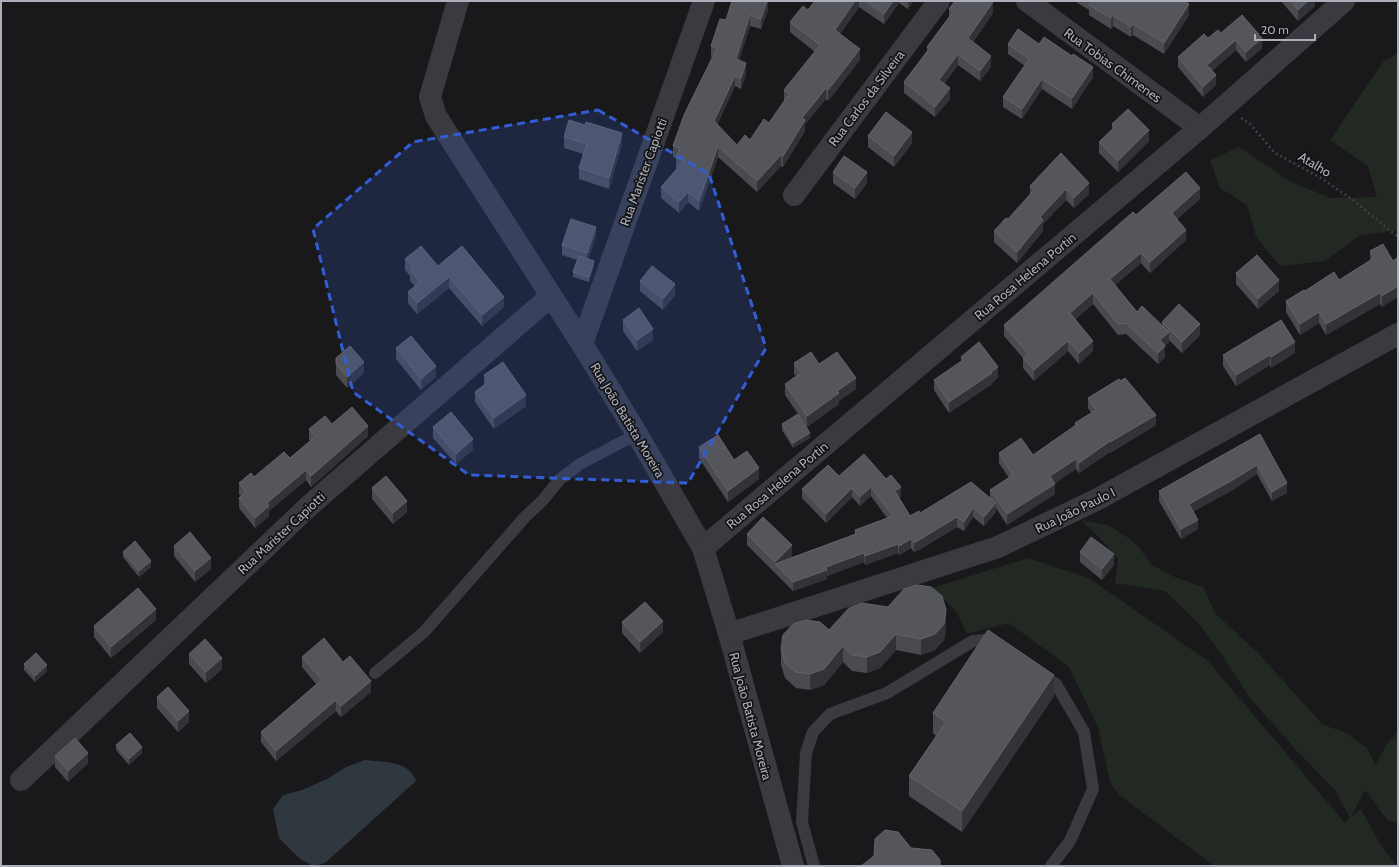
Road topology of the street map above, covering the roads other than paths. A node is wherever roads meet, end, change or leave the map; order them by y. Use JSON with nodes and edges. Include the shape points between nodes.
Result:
{"nodes":[{"id":1,"x":458,"y":1,"type":"edge"},
{"id":2,"x":704,"y":1,"type":"edge"},
{"id":3,"x":939,"y":1,"type":"edge"},
{"id":4,"x":1027,"y":1,"type":"edge"},
{"id":5,"x":1344,"y":1,"type":"edge"},
{"id":6,"x":1200,"y":128,"type":"junction"},
{"id":7,"x":794,"y":195,"type":"dead end"},
{"id":8,"x":551,"y":296,"type":"junction"},
{"id":9,"x":1398,"y":334,"type":"edge"},
{"id":10,"x":582,"y":344,"type":"junction"},
{"id":11,"x":637,"y":434,"type":"junction"},
{"id":12,"x":703,"y":548,"type":"junction"},
{"id":13,"x":729,"y":634,"type":"junction"},
{"id":14,"x":1008,"y":651,"type":"edge"},
{"id":15,"x":1032,"y":668,"type":"edge"},
{"id":16,"x":375,"y":673,"type":"dead end"},
{"id":17,"x":21,"y":780,"type":"dead end"},
{"id":18,"x":792,"y":866,"type":"edge"},
{"id":19,"x":814,"y":866,"type":"edge"},
{"id":20,"x":1051,"y":866,"type":"edge"}],
"edges":[{"from":1,"to":8,"type":"street","name":"Rua João Batista Moreira","via":[[430,97],[432,107]]},
{"from":2,"to":10,"type":"street","name":"Rua Marister Capiotti"},
{"from":3,"to":7,"type":"street","name":"Rua Carlos da Silveira"},
{"from":4,"to":6,"type":"street","name":"Rua Tobias Chimenes"},
{"from":5,"to":6,"type":"street","name":"Rua Rosa Helena Portin"},
{"from":6,"to":12,"type":"street","name":"Rua Rosa Helena Portin"},
{"from":8,"to":10,"type":"street","name":"Rua João Batista Moreira"},
{"from":8,"to":17,"type":"street","name":"Rua Marister Capiotti","via":[[309,506]]},
{"from":9,"to":13,"type":"street","name":"Rua João Paulo I","via":[[1096,500],[998,547]]},
{"from":10,"to":11,"type":"street","name":"Rua João Batista Moreira"},
{"from":11,"to":12,"type":"street","name":"Rua João Batista Moreira"},
{"from":11,"to":16,"type":"lane","via":[[580,464],[560,479],[424,632]]},
{"from":12,"to":13,"type":"street","name":"Rua João Batista Moreira"},
{"from":13,"to":18,"type":"street","name":"Rua João Batista Moreira"},
{"from":14,"to":19,"type":"lane","via":[[996,642],[973,641],[887,693],[830,714],[814,732],[806,753],[802,822]]},
{"from":15,"to":20,"type":"lane","via":[[1056,684],[1084,732],[1093,789],[1070,841]]}]}
